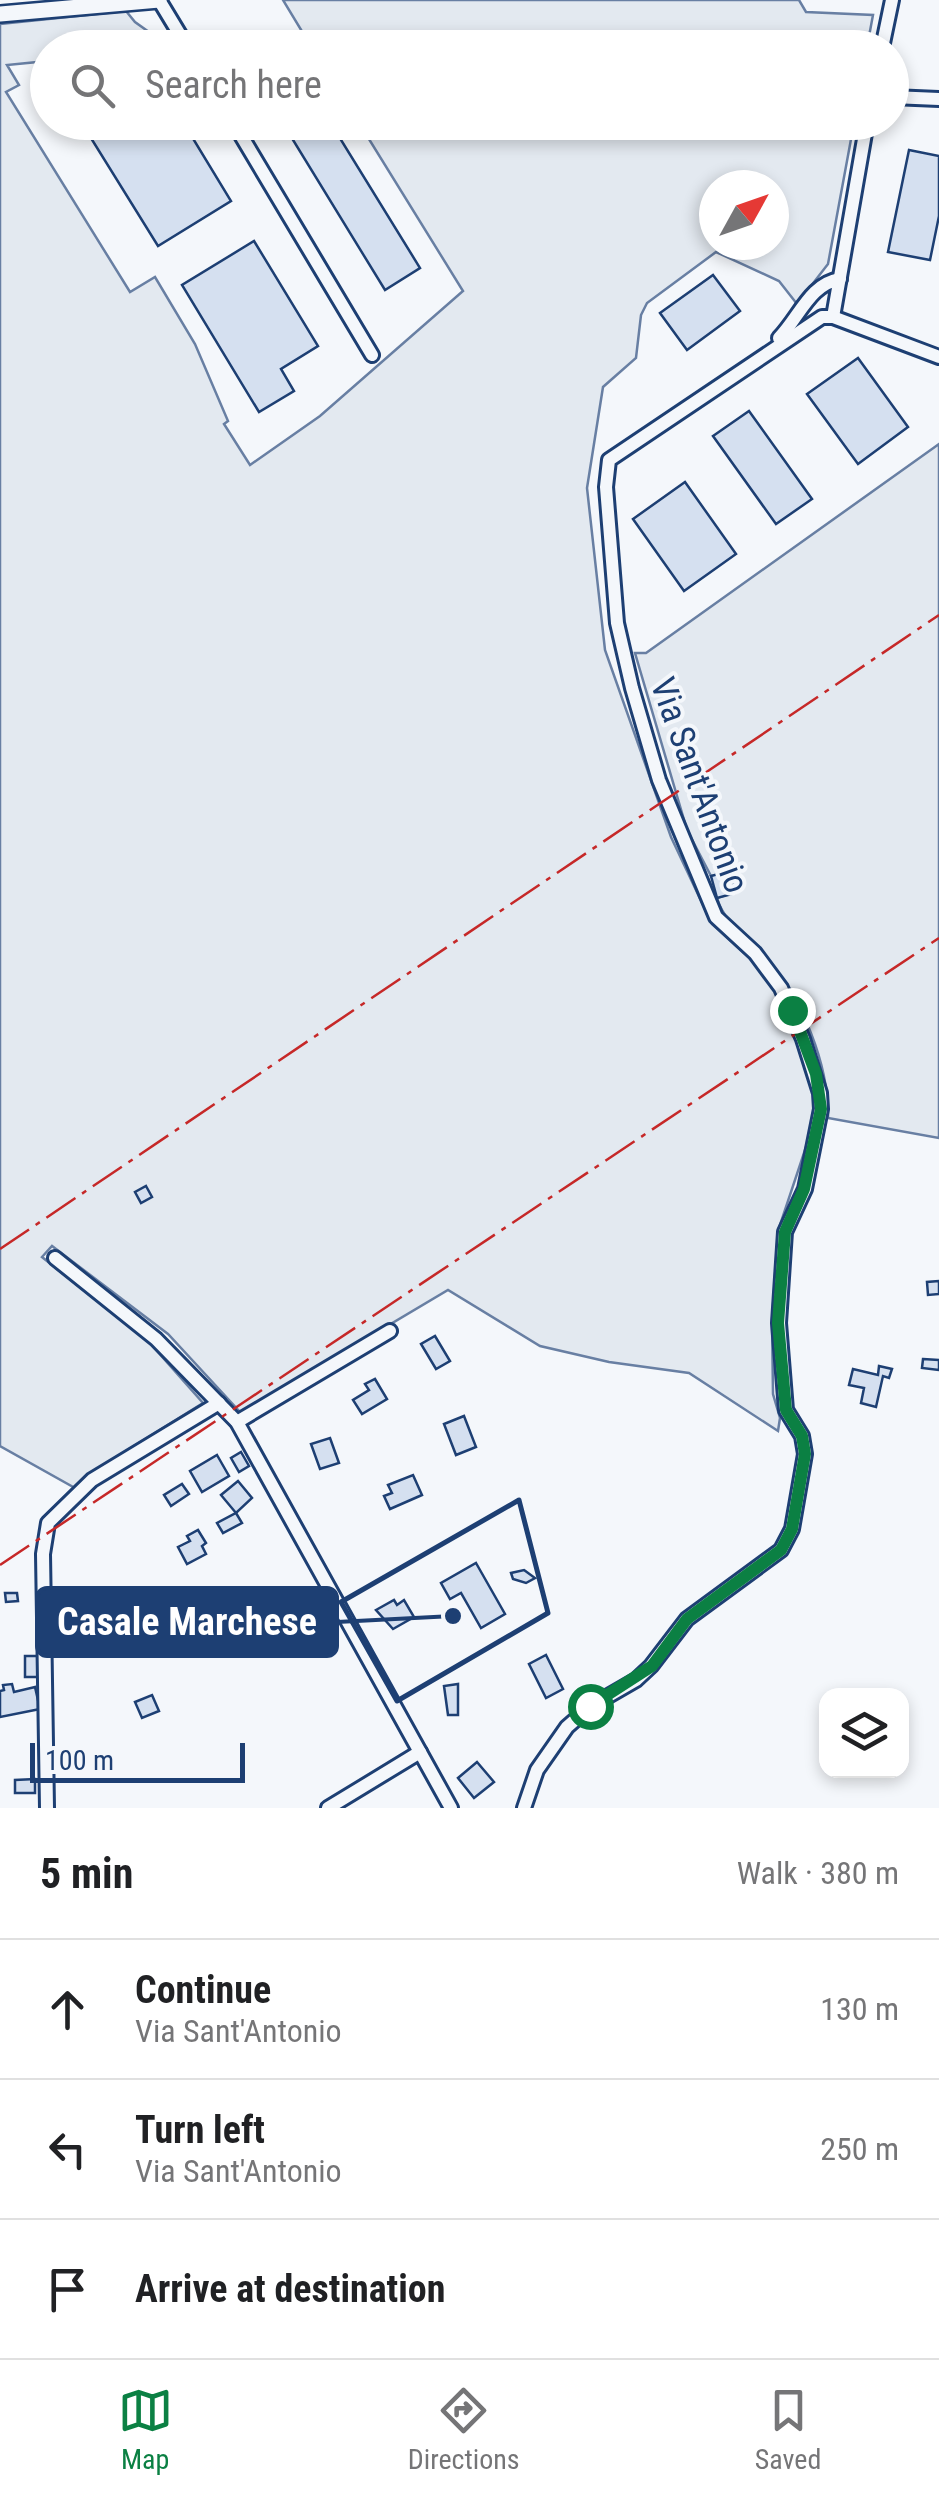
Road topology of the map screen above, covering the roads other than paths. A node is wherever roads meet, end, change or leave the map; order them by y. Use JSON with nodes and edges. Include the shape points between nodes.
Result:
{"nodes":[{"id":1,"x":159,"y":0,"type":"edge"},
{"id":2,"x":892,"y":0,"type":"edge"},
{"id":3,"x":131,"y":1,"type":"edge"},
{"id":4,"x":0,"y":14,"type":"edge"},
{"id":5,"x":177,"y":30,"type":"edge"},
{"id":6,"x":886,"y":30,"type":"edge"},
{"id":7,"x":909,"y":98,"type":"edge"},
{"id":8,"x":939,"y":99,"type":"edge"},
{"id":9,"x":244,"y":140,"type":"edge"},
{"id":10,"x":864,"y":140,"type":"edge"},
{"id":11,"x":840,"y":279,"type":"junction"},
{"id":12,"x":807,"y":302,"type":"junction"},
{"id":13,"x":828,"y":317,"type":"junction"},
{"id":14,"x":764,"y":355,"type":"junction"},
{"id":15,"x":372,"y":356,"type":"dead end"},
{"id":16,"x":939,"y":356,"type":"edge"},
{"id":17,"x":54,"y":1258,"type":"dead end"},
{"id":18,"x":390,"y":1330,"type":"dead end"},
{"id":19,"x":219,"y":1404,"type":"junction"},
{"id":20,"x":237,"y":1422,"type":"junction"},
{"id":21,"x":420,"y":1752,"type":"junction"},
{"id":22,"x":48,"y":1808,"type":"edge"},
{"id":23,"x":328,"y":1808,"type":"edge"},
{"id":24,"x":451,"y":1808,"type":"edge"},
{"id":25,"x":524,"y":1808,"type":"edge"}],
"edges":[{"from":1,"to":3,"type":"street"},
{"from":1,"to":5,"type":"street"},
{"from":2,"to":6,"type":"street"},
{"from":3,"to":4,"type":"street"},
{"from":7,"to":8,"type":"street"},
{"from":9,"to":15,"type":"street"},
{"from":10,"to":11,"type":"street"},
{"from":11,"to":12,"type":"street","via":[[819,286]]},
{"from":11,"to":13,"type":"street"},
{"from":12,"to":13,"type":"street"},
{"from":12,"to":14,"type":"street"},
{"from":13,"to":14,"type":"street"},
{"from":13,"to":16,"type":"street"},
{"from":14,"to":25,"type":"street","name":"Via Sant'Antonio","via":[[609,460],[606,487],[617,622],[659,780],[716,917],[781,988],[820,1094],[804,1189],[785,1232],[778,1323],[786,1410],[805,1454],[792,1529],[781,1550],[687,1619],[636,1680],[567,1727],[537,1770]]},
{"from":17,"to":19,"type":"street","via":[[156,1339]]},
{"from":18,"to":20,"type":"street"},
{"from":19,"to":20,"type":"street"},
{"from":19,"to":22,"type":"street","via":[[92,1480],[48,1523]]},
{"from":20,"to":21,"type":"street"},
{"from":21,"to":23,"type":"street"},
{"from":21,"to":24,"type":"street"}]}
